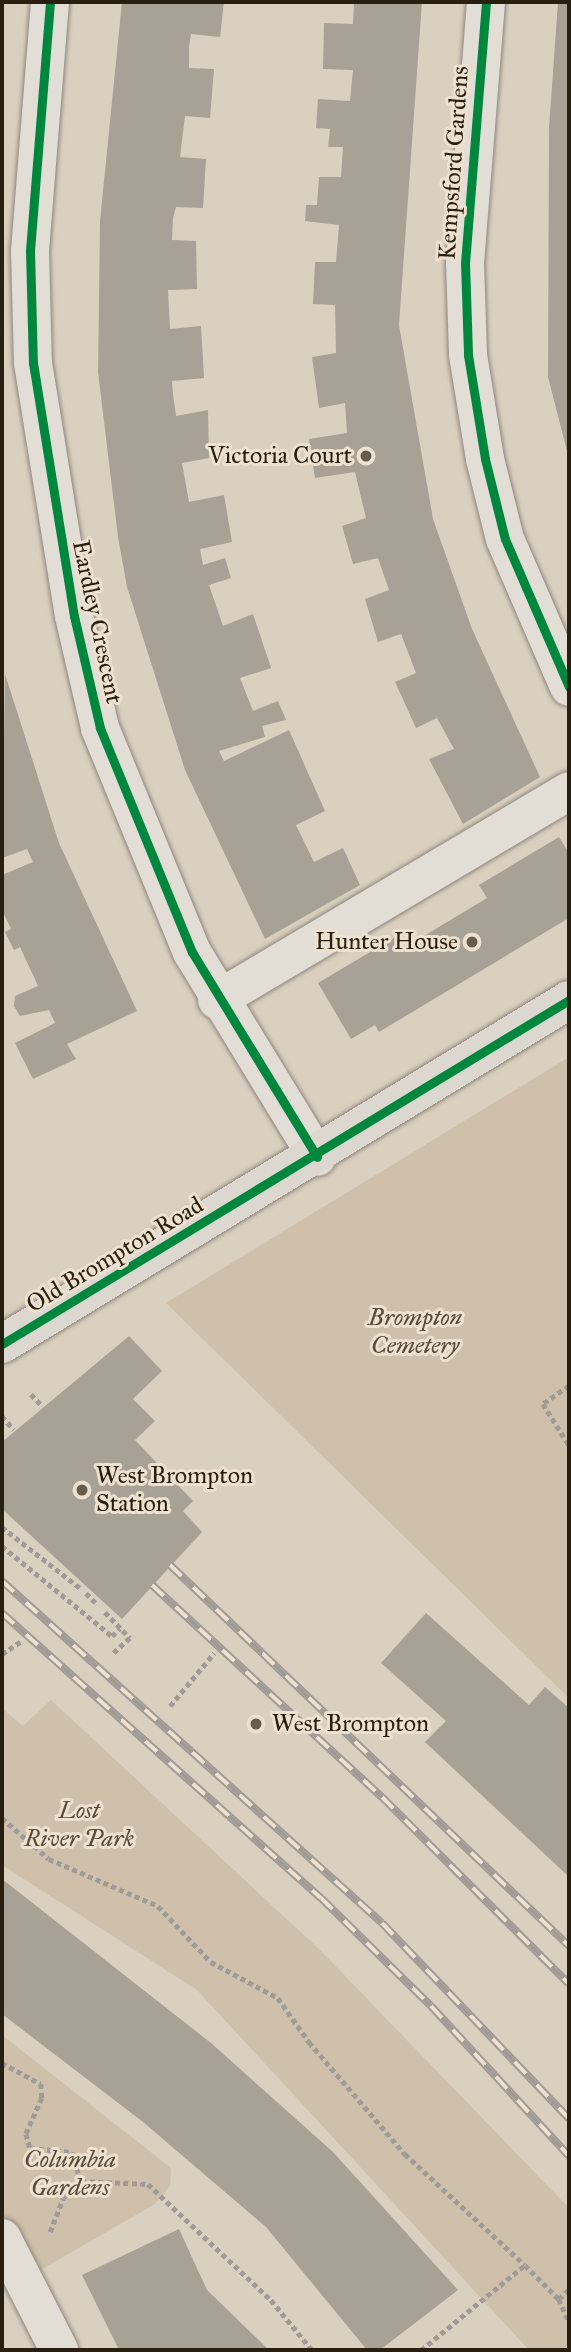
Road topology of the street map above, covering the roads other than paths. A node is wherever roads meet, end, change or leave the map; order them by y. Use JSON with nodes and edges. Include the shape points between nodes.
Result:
{"nodes":[{"id":1,"x":50,"y":2,"type":"edge"},
{"id":2,"x":486,"y":2,"type":"edge"},
{"id":3,"x":569,"y":687,"type":"edge"},
{"id":4,"x":569,"y":791,"type":"edge"},
{"id":5,"x":217,"y":1000,"type":"junction"},
{"id":6,"x":569,"y":1000,"type":"edge"},
{"id":7,"x":317,"y":1157,"type":"junction"},
{"id":8,"x":2,"y":1344,"type":"edge"},
{"id":9,"x":9,"y":2250,"type":"edge"},
{"id":10,"x":58,"y":2350,"type":"edge"}],
"edges":[{"from":1,"to":5,"type":"street","name":"Eardley Crescent","via":[[30,251],[33,363],[48,476],[100,728],[191,952]]},
{"from":2,"to":3,"type":"street","name":"Kempsford Gardens","via":[[465,263],[468,355],[485,459],[505,539]]},
{"from":4,"to":5,"type":"street"},
{"from":5,"to":7,"type":"street","name":"Eardley Crescent"},
{"from":6,"to":7,"type":"main road","name":"Old Brompton Road"},
{"from":7,"to":8,"type":"main road","name":"Old Brompton Road"},
{"from":9,"to":10,"type":"street"}]}
